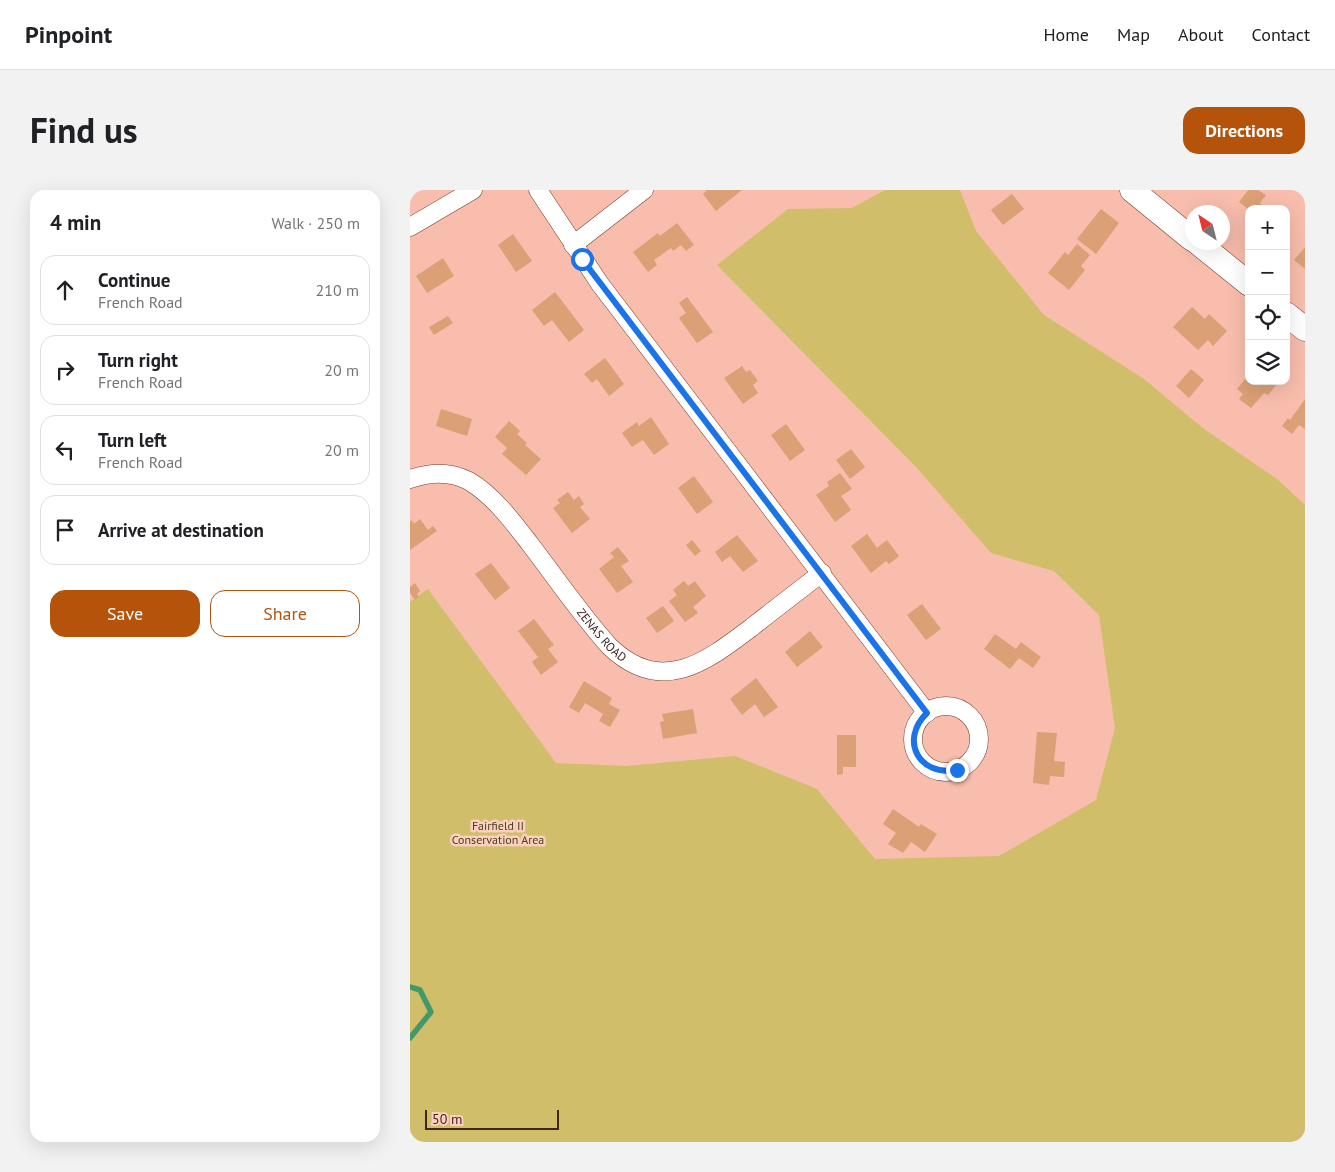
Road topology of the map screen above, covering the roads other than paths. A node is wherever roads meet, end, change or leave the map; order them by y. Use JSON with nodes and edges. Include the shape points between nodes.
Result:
{"nodes":[{"id":1,"x":473,"y":190,"type":"edge"},
{"id":2,"x":538,"y":190,"type":"edge"},
{"id":3,"x":644,"y":190,"type":"edge"},
{"id":4,"x":1132,"y":190,"type":"edge"},
{"id":5,"x":410,"y":227,"type":"edge"},
{"id":6,"x":1185,"y":233,"type":"edge"},
{"id":7,"x":573,"y":245,"type":"junction"},
{"id":8,"x":1207,"y":250,"type":"edge"},
{"id":9,"x":1245,"y":281,"type":"edge"},
{"id":10,"x":1290,"y":317,"type":"edge"},
{"id":11,"x":1305,"y":328,"type":"edge"},
{"id":12,"x":410,"y":479,"type":"edge"},
{"id":13,"x":822,"y":573,"type":"junction"},
{"id":14,"x":927,"y":713,"type":"dead end"}],
"edges":[{"from":1,"to":5,"type":"street"},
{"from":2,"to":7,"type":"street"},
{"from":3,"to":7,"type":"street"},
{"from":4,"to":6,"type":"main road"},
{"from":7,"to":13,"type":"street"},
{"from":8,"to":9,"type":"main road"},
{"from":10,"to":11,"type":"main road"},
{"from":12,"to":13,"type":"street","name":"ZENAS ROAD","via":[[426,474],[448,474],[478,487],[514,523],[610,647],[628,662],[649,670],[680,670],[710,658]]},
{"from":13,"to":14,"type":"street"}]}
